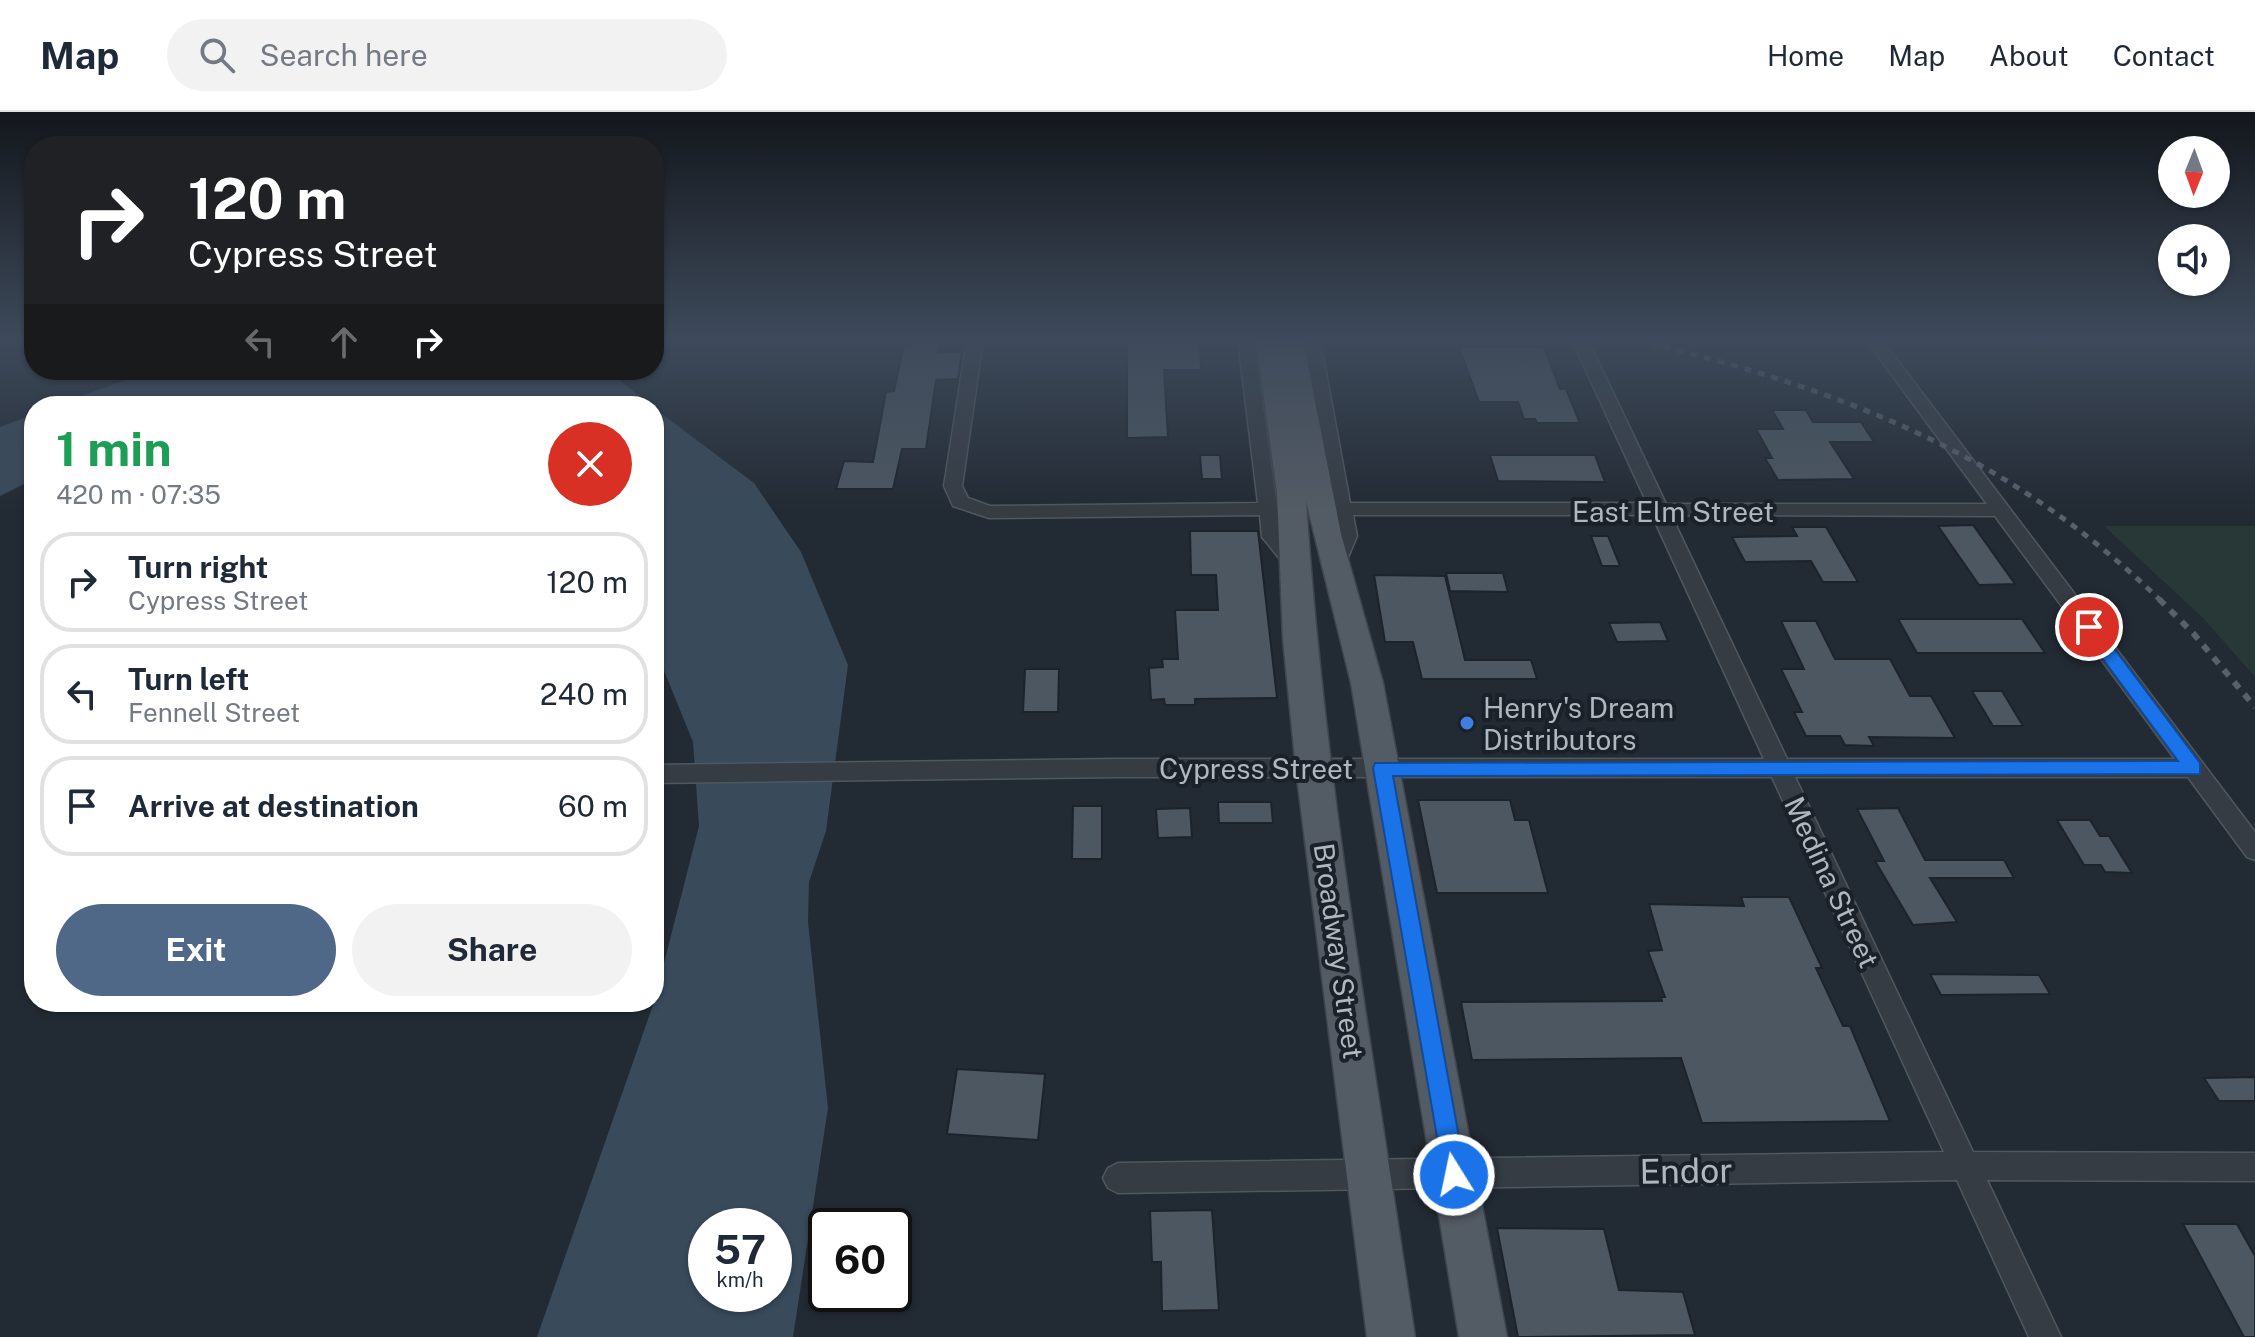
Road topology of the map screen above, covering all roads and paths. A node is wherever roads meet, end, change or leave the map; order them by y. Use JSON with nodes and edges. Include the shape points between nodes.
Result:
{"nodes":[{"id":1,"x":966,"y":397,"type":"edge"},
{"id":2,"x":1253,"y":397,"type":"edge"},
{"id":3,"x":1277,"y":397,"type":"edge"},
{"id":4,"x":1297,"y":397,"type":"edge"},
{"id":5,"x":1322,"y":397,"type":"edge"},
{"id":6,"x":1606,"y":397,"type":"edge"},
{"id":7,"x":1917,"y":397,"type":"edge"},
{"id":8,"x":1267,"y":509,"type":"junction"},
{"id":9,"x":1343,"y":509,"type":"junction"},
{"id":10,"x":2002,"y":510,"type":"junction"},
{"id":11,"x":1659,"y":512,"type":"junction"},
{"id":12,"x":1315,"y":566,"type":"junction"},
{"id":13,"x":1382,"y":768,"type":"junction"},
{"id":14,"x":1778,"y":768,"type":"junction"},
{"id":15,"x":2194,"y":768,"type":"junction"},
{"id":16,"x":1314,"y":769,"type":"junction"},
{"id":17,"x":664,"y":774,"type":"edge"},
{"id":18,"x":2255,"y":850,"type":"edge"},
{"id":19,"x":1963,"y":1166,"type":"junction"},
{"id":20,"x":2255,"y":1167,"type":"edge"},
{"id":21,"x":1369,"y":1174,"type":"junction"},
{"id":22,"x":1454,"y":1175,"type":"junction"},
{"id":23,"x":1118,"y":1178,"type":"dead end"},
{"id":24,"x":1391,"y":1337,"type":"edge"},
{"id":25,"x":1483,"y":1337,"type":"edge"},
{"id":26,"x":2045,"y":1337,"type":"edge"}],
"edges":[{"from":1,"to":8,"type":"street","via":[[953,486],[960,502],[989,512]]},
{"from":2,"to":8,"type":"street","name":"Broadway Street"},
{"from":3,"to":12,"type":"main road","name":"Broadway Street","via":[[1291,493]]},
{"from":4,"to":12,"type":"main road","name":"Broadway Street"},
{"from":5,"to":9,"type":"street","name":"Broadway Street"},
{"from":6,"to":11,"type":"street","name":"Medina Street"},
{"from":7,"to":10,"type":"street"},
{"from":8,"to":12,"type":"street","name":"Broadway Street","via":[[1272,537]]},
{"from":9,"to":11,"type":"street","name":"East Elm Street"},
{"from":9,"to":12,"type":"street","name":"Broadway Street","via":[[1347,536]]},
{"from":10,"to":11,"type":"street","name":"East Elm Street"},
{"from":10,"to":15,"type":"street"},
{"from":11,"to":14,"type":"street","name":"Medina Street"},
{"from":12,"to":13,"type":"main road","name":"Broadway Street","via":[[1357,642]]},
{"from":12,"to":16,"type":"main road","name":"Broadway Street","via":[[1299,639]]},
{"from":13,"to":14,"type":"street","name":"Cypress Street"},
{"from":13,"to":16,"type":"street","name":"Cypress Street"},
{"from":13,"to":22,"type":"main road","name":"Broadway Street"},
{"from":14,"to":15,"type":"street","name":"Cypress Street"},
{"from":14,"to":19,"type":"street","name":"Medina Street"},
{"from":15,"to":18,"type":"street"},
{"from":16,"to":17,"type":"street","name":"Cypress Street"},
{"from":16,"to":21,"type":"main road","name":"Broadway Street"},
{"from":19,"to":20,"type":"street","name":"Endor"},
{"from":19,"to":22,"type":"street","name":"Endor"},
{"from":19,"to":26,"type":"street","name":"Medina Street"},
{"from":21,"to":22,"type":"street","name":"Endor"},
{"from":21,"to":23,"type":"street","name":"Endor"},
{"from":21,"to":24,"type":"main road","name":"Broadway Street"},
{"from":22,"to":25,"type":"main road","name":"Broadway Street"}]}
